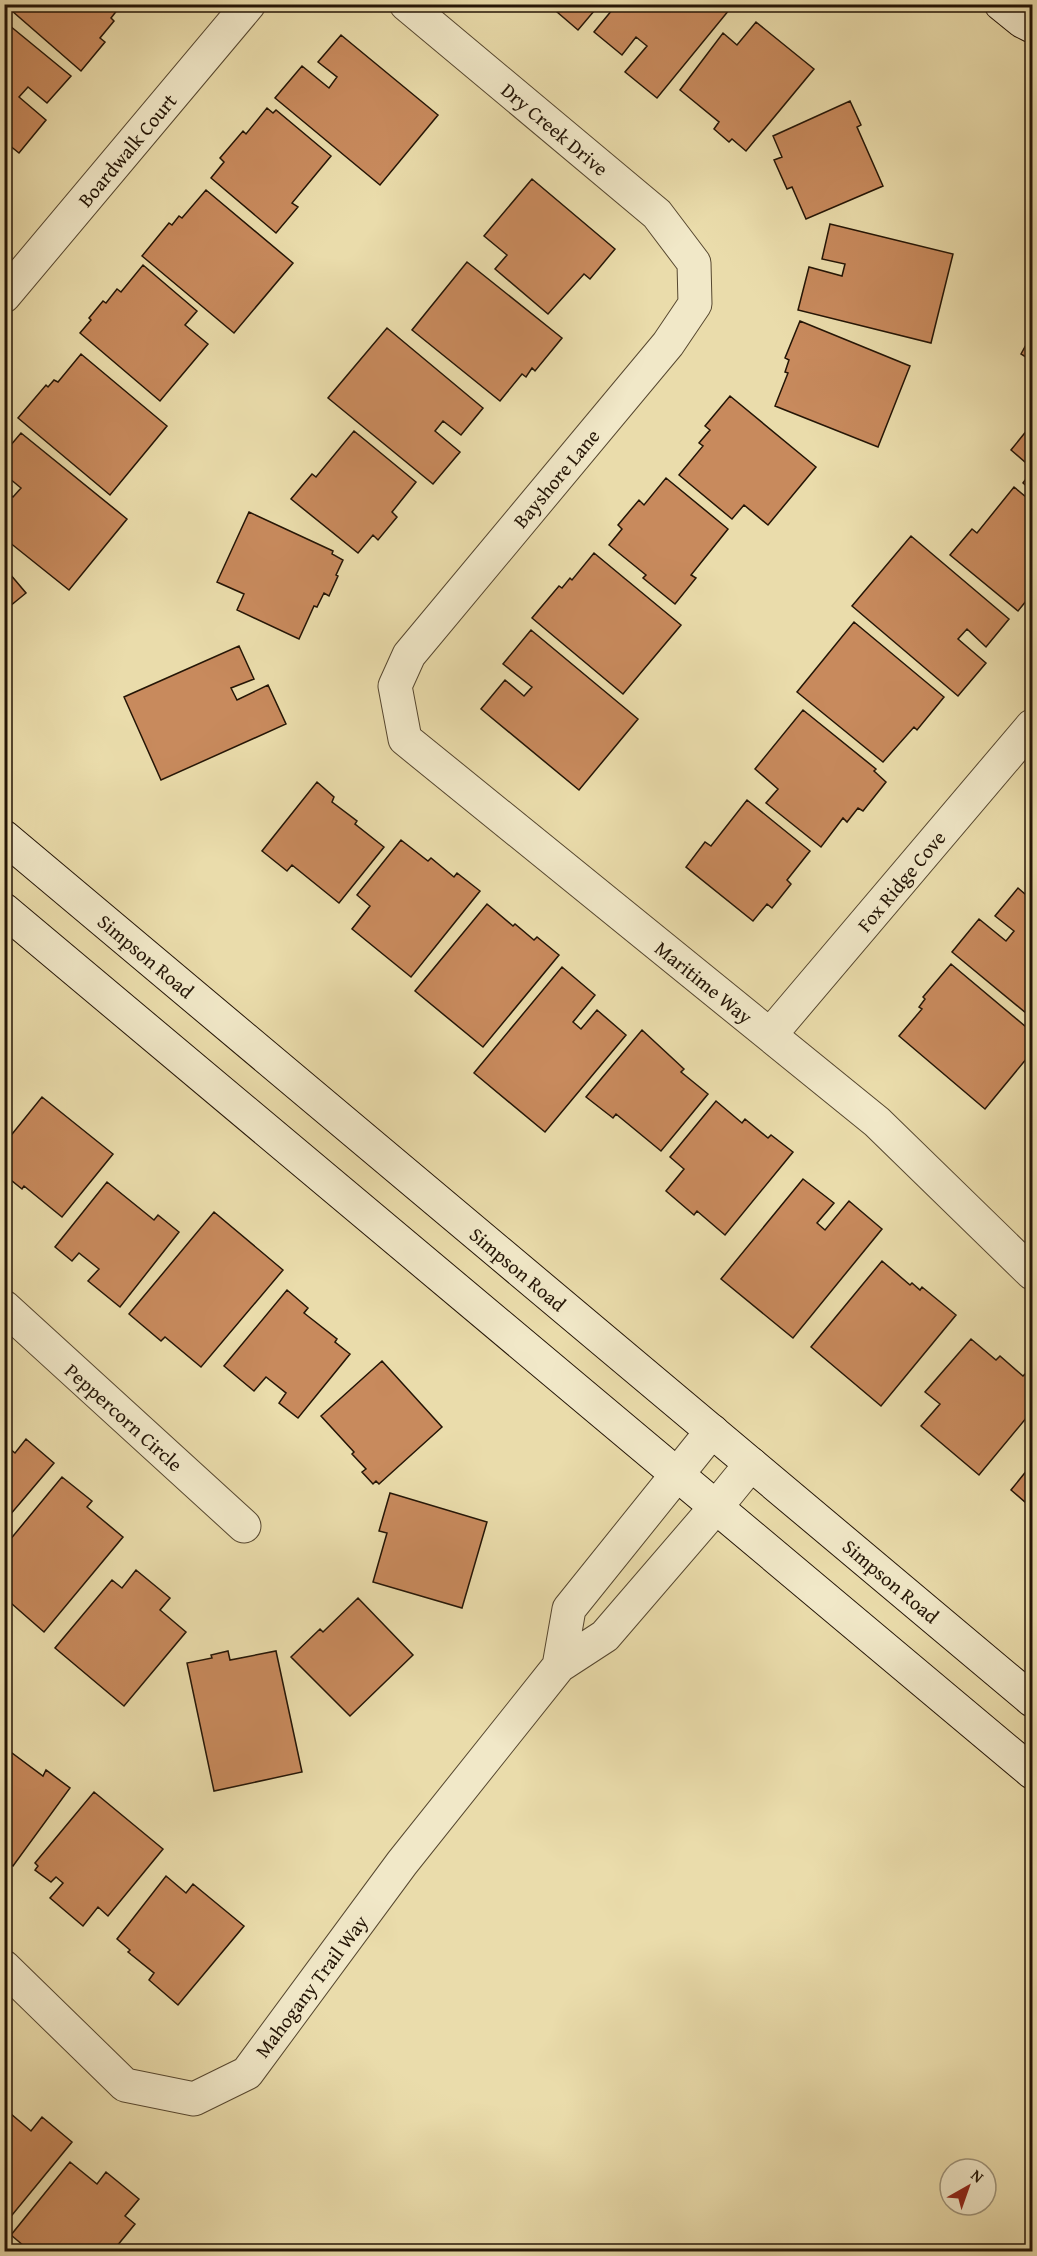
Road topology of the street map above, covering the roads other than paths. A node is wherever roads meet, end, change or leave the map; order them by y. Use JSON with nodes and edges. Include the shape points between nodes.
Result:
{"nodes":[{"id":1,"x":249,"y":4,"type":"edge"},
{"id":2,"x":406,"y":4,"type":"edge"},
{"id":3,"x":1001,"y":4,"type":"edge"},
{"id":4,"x":1032,"y":27,"type":"edge"},
{"id":5,"x":694,"y":263,"type":"joint"},
{"id":6,"x":4,"y":296,"type":"edge"},
{"id":7,"x":395,"y":686,"type":"joint"},
{"id":8,"x":1032,"y":726,"type":"edge"},
{"id":9,"x":4,"y":837,"type":"edge"},
{"id":10,"x":4,"y":910,"type":"edge"},
{"id":11,"x":770,"y":1035,"type":"junction"},
{"id":12,"x":1032,"y":1273,"type":"edge"},
{"id":13,"x":4,"y":1307,"type":"edge"},
{"id":14,"x":712,"y":1431,"type":"junction"},
{"id":15,"x":751,"y":1464,"type":"junction"},
{"id":16,"x":677,"y":1474,"type":"junction"},
{"id":17,"x":716,"y":1507,"type":"junction"},
{"id":18,"x":244,"y":1526,"type":"dead end"},
{"id":19,"x":559,"y":1666,"type":"junction"},
{"id":20,"x":1032,"y":1700,"type":"edge"},
{"id":21,"x":1032,"y":1772,"type":"edge"},
{"id":22,"x":4,"y":1967,"type":"edge"}],
"edges":[{"from":1,"to":6,"type":"street","name":"Boardwalk Court"},
{"from":2,"to":5,"type":"street","name":"Dry Creek Drive","via":[[657,214]]},
{"from":3,"to":4,"type":"street"},
{"from":5,"to":7,"type":"street","name":"Bayshore Lane","via":[[695,304],[668,344],[409,656]]},
{"from":7,"to":11,"type":"street","name":"Maritime Way","via":[[405,739]]},
{"from":8,"to":11,"type":"street","name":"Fox Ridge Cove"},
{"from":9,"to":14,"type":"street","name":"Simpson Road"},
{"from":10,"to":16,"type":"street"},
{"from":11,"to":12,"type":"street","name":"Maritime Way","via":[[877,1122]]},
{"from":13,"to":18,"type":"street","name":"Peppercorn Circle"},
{"from":14,"to":15,"type":"street","name":"Simpson Road"},
{"from":14,"to":16,"type":"street","name":"Mahogany Trail Way"},
{"from":15,"to":17,"type":"street","name":"Mahogany Trail Way"},
{"from":15,"to":20,"type":"street","name":"Simpson Road"},
{"from":16,"to":17,"type":"street"},
{"from":16,"to":19,"type":"street","name":"Mahogany Trail Way","via":[[570,1609]]},
{"from":17,"to":19,"type":"street","name":"Mahogany Trail Way","via":[[605,1636]]},
{"from":17,"to":21,"type":"street"},
{"from":19,"to":22,"type":"street","name":"Mahogany Trail Way","via":[[402,1863],[247,2073],[194,2099],[125,2085]]}]}
